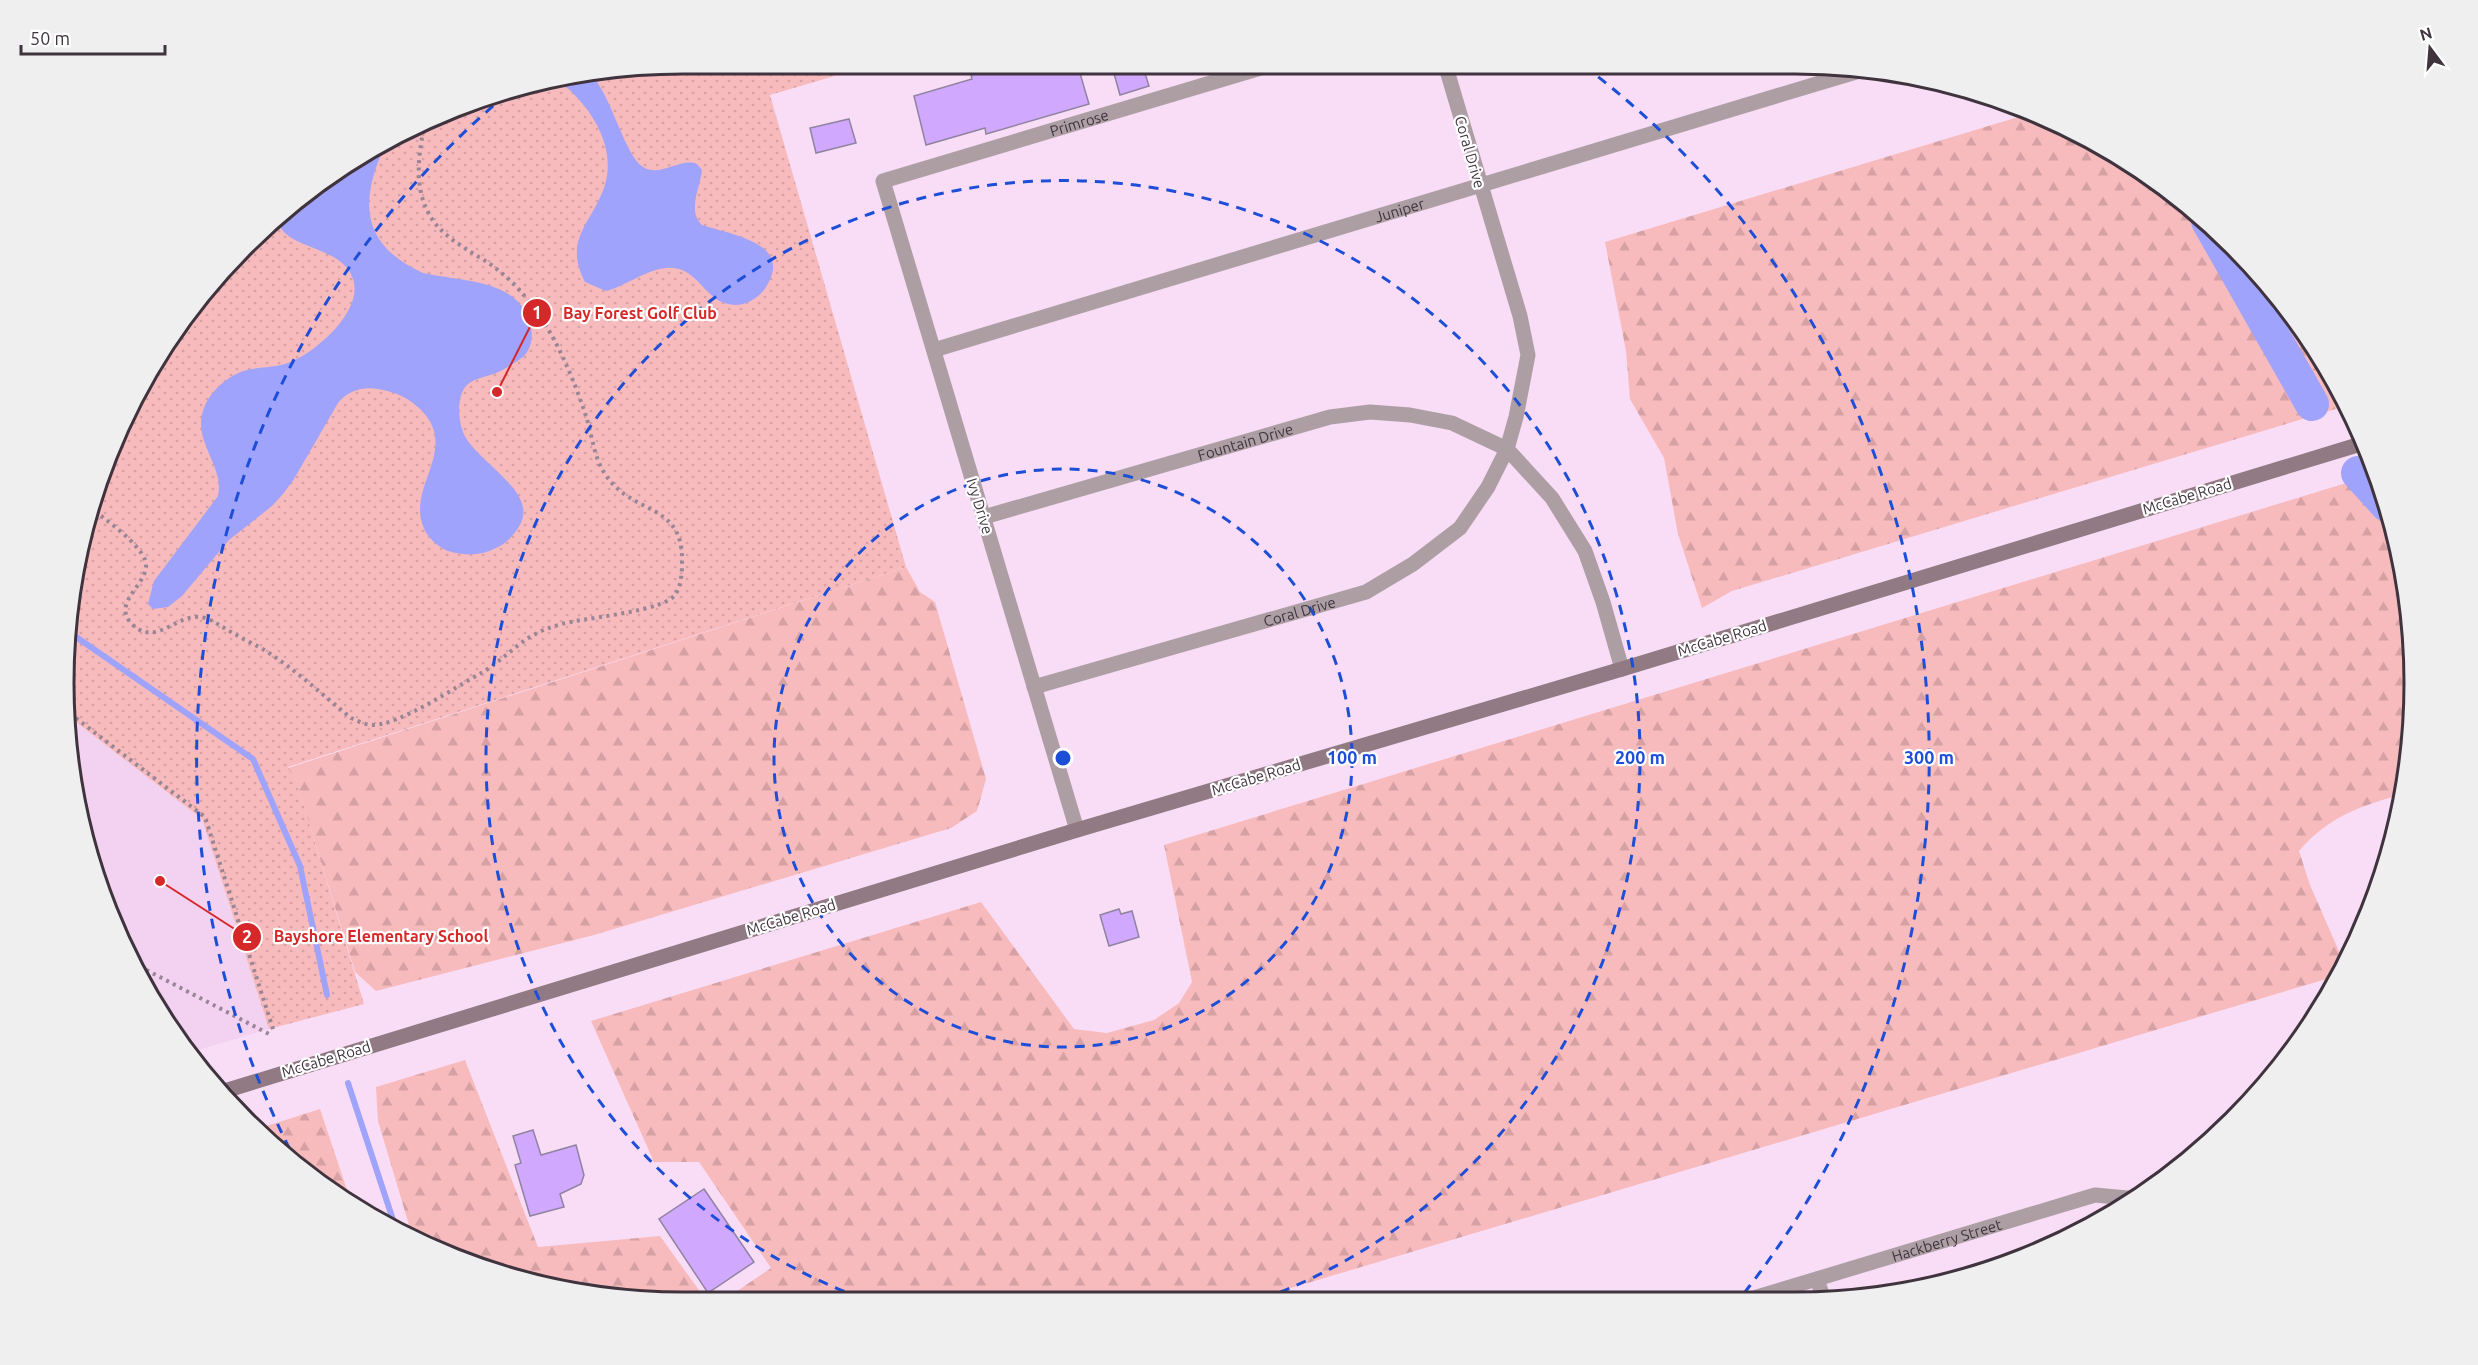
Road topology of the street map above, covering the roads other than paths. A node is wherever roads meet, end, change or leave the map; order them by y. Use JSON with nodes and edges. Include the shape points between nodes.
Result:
{"nodes":[{"id":1,"x":1241,"y":74,"type":"edge"},
{"id":2,"x":1447,"y":74,"type":"edge"},
{"id":3,"x":1844,"y":76,"type":"edge"},
{"id":4,"x":883,"y":181,"type":"joint"},
{"id":5,"x":1480,"y":187,"type":"junction"},
{"id":6,"x":934,"y":350,"type":"junction"},
{"id":7,"x":2356,"y":445,"type":"edge"},
{"id":8,"x":1507,"y":449,"type":"junction"},
{"id":9,"x":984,"y":517,"type":"junction"},
{"id":10,"x":1622,"y":669,"type":"junction"},
{"id":11,"x":1034,"y":687,"type":"junction"},
{"id":12,"x":1077,"y":830,"type":"junction"},
{"id":13,"x":230,"y":1089,"type":"edge"},
{"id":14,"x":2121,"y":1197,"type":"edge"},
{"id":15,"x":1818,"y":1279,"type":"junction"},
{"id":16,"x":1821,"y":1291,"type":"edge"},
{"id":17,"x":1774,"y":1292,"type":"edge"}],
"edges":[{"from":1,"to":4,"type":"street","name":"Primrose"},
{"from":2,"to":5,"type":"street","name":"Coral Drive"},
{"from":3,"to":5,"type":"street","name":"Juniper"},
{"from":4,"to":6,"type":"street","name":"Ivy Drive"},
{"from":5,"to":6,"type":"street","name":"Juniper"},
{"from":5,"to":8,"type":"street","name":"Coral Drive","via":[[1520,316],[1528,356]]},
{"from":6,"to":9,"type":"street","name":"Ivy Drive"},
{"from":7,"to":10,"type":"street","name":"McCabe Road"},
{"from":8,"to":9,"type":"street","name":"Fountain Drive","via":[[1452,423],[1410,415],[1370,412],[1330,417]]},
{"from":8,"to":10,"type":"street","via":[[1552,498],[1585,551]]},
{"from":8,"to":11,"type":"street","name":"Coral Drive","via":[[1488,487],[1460,528],[1413,564],[1366,592]]},
{"from":9,"to":11,"type":"street","name":"Ivy Drive"},
{"from":10,"to":12,"type":"street","name":"McCabe Road"},
{"from":11,"to":12,"type":"street","name":"Ivy Drive"},
{"from":12,"to":13,"type":"street","name":"McCabe Road"},
{"from":14,"to":15,"type":"street","name":"Hackberry Street","via":[[2095,1195]]},
{"from":15,"to":16,"type":"street"},
{"from":15,"to":17,"type":"street","name":"Hackberry Street"}]}
